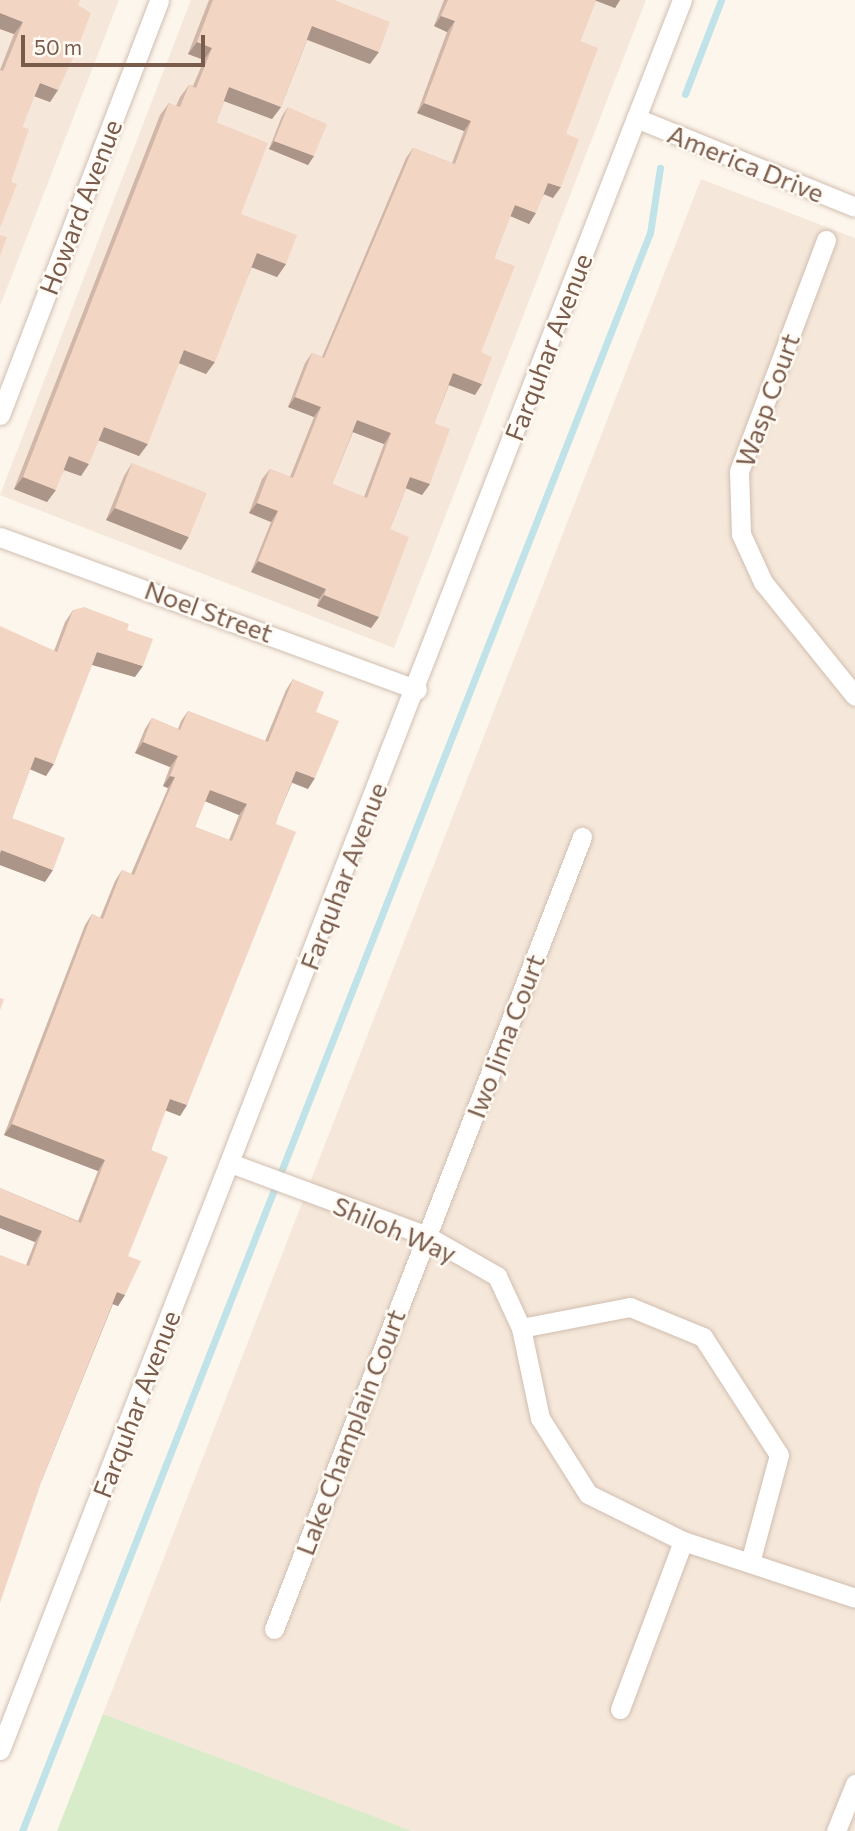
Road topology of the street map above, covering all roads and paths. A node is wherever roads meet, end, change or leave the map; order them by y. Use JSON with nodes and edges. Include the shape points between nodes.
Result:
{"nodes":[{"id":1,"x":159,"y":0,"type":"edge"},
{"id":2,"x":682,"y":0,"type":"edge"},
{"id":3,"x":636,"y":118,"type":"junction"},
{"id":4,"x":855,"y":207,"type":"edge"},
{"id":5,"x":826,"y":240,"type":"dead end"},
{"id":6,"x":0,"y":415,"type":"edge"},
{"id":7,"x":0,"y":537,"type":"edge"},
{"id":8,"x":416,"y":690,"type":"junction"},
{"id":9,"x":855,"y":696,"type":"edge"},
{"id":10,"x":583,"y":837,"type":"dead end"},
{"id":11,"x":230,"y":1163,"type":"junction"},
{"id":12,"x":427,"y":1236,"type":"junction"},
{"id":13,"x":522,"y":1328,"type":"junction"},
{"id":14,"x":683,"y":1541,"type":"junction"},
{"id":15,"x":751,"y":1559,"type":"junction"},
{"id":16,"x":855,"y":1598,"type":"edge"},
{"id":17,"x":274,"y":1629,"type":"dead end"},
{"id":18,"x":620,"y":1709,"type":"dead end"},
{"id":19,"x":0,"y":1750,"type":"edge"},
{"id":20,"x":855,"y":1784,"type":"edge"},
{"id":21,"x":836,"y":1831,"type":"edge"}],
"edges":[{"from":1,"to":6,"type":"street","name":"Howard Avenue"},
{"from":2,"to":3,"type":"street","name":"Farquhar Avenue"},
{"from":3,"to":4,"type":"street","name":"America Drive"},
{"from":3,"to":8,"type":"street","name":"Farquhar Avenue"},
{"from":5,"to":9,"type":"street","name":"Wasp Court","via":[[739,471],[741,534],[764,582]]},
{"from":7,"to":8,"type":"street","name":"Noel Street"},
{"from":8,"to":11,"type":"street","name":"Farquhar Avenue"},
{"from":10,"to":12,"type":"street","name":"Iwo Jima Court"},
{"from":11,"to":12,"type":"street","name":"Shiloh Way"},
{"from":11,"to":19,"type":"street","name":"Farquhar Avenue"},
{"from":12,"to":13,"type":"street","name":"Shiloh Way","via":[[497,1276]]},
{"from":12,"to":17,"type":"street","name":"Lake Champlain Court"},
{"from":13,"to":14,"type":"street","name":"Shiloh Way","via":[[540,1418],[588,1493]]},
{"from":13,"to":15,"type":"street","via":[[631,1307],[703,1337],[779,1455]]},
{"from":14,"to":15,"type":"street","name":"Shiloh Way"},
{"from":14,"to":18,"type":"street"},
{"from":15,"to":16,"type":"street","name":"Shiloh Way"},
{"from":20,"to":21,"type":"street"}]}
